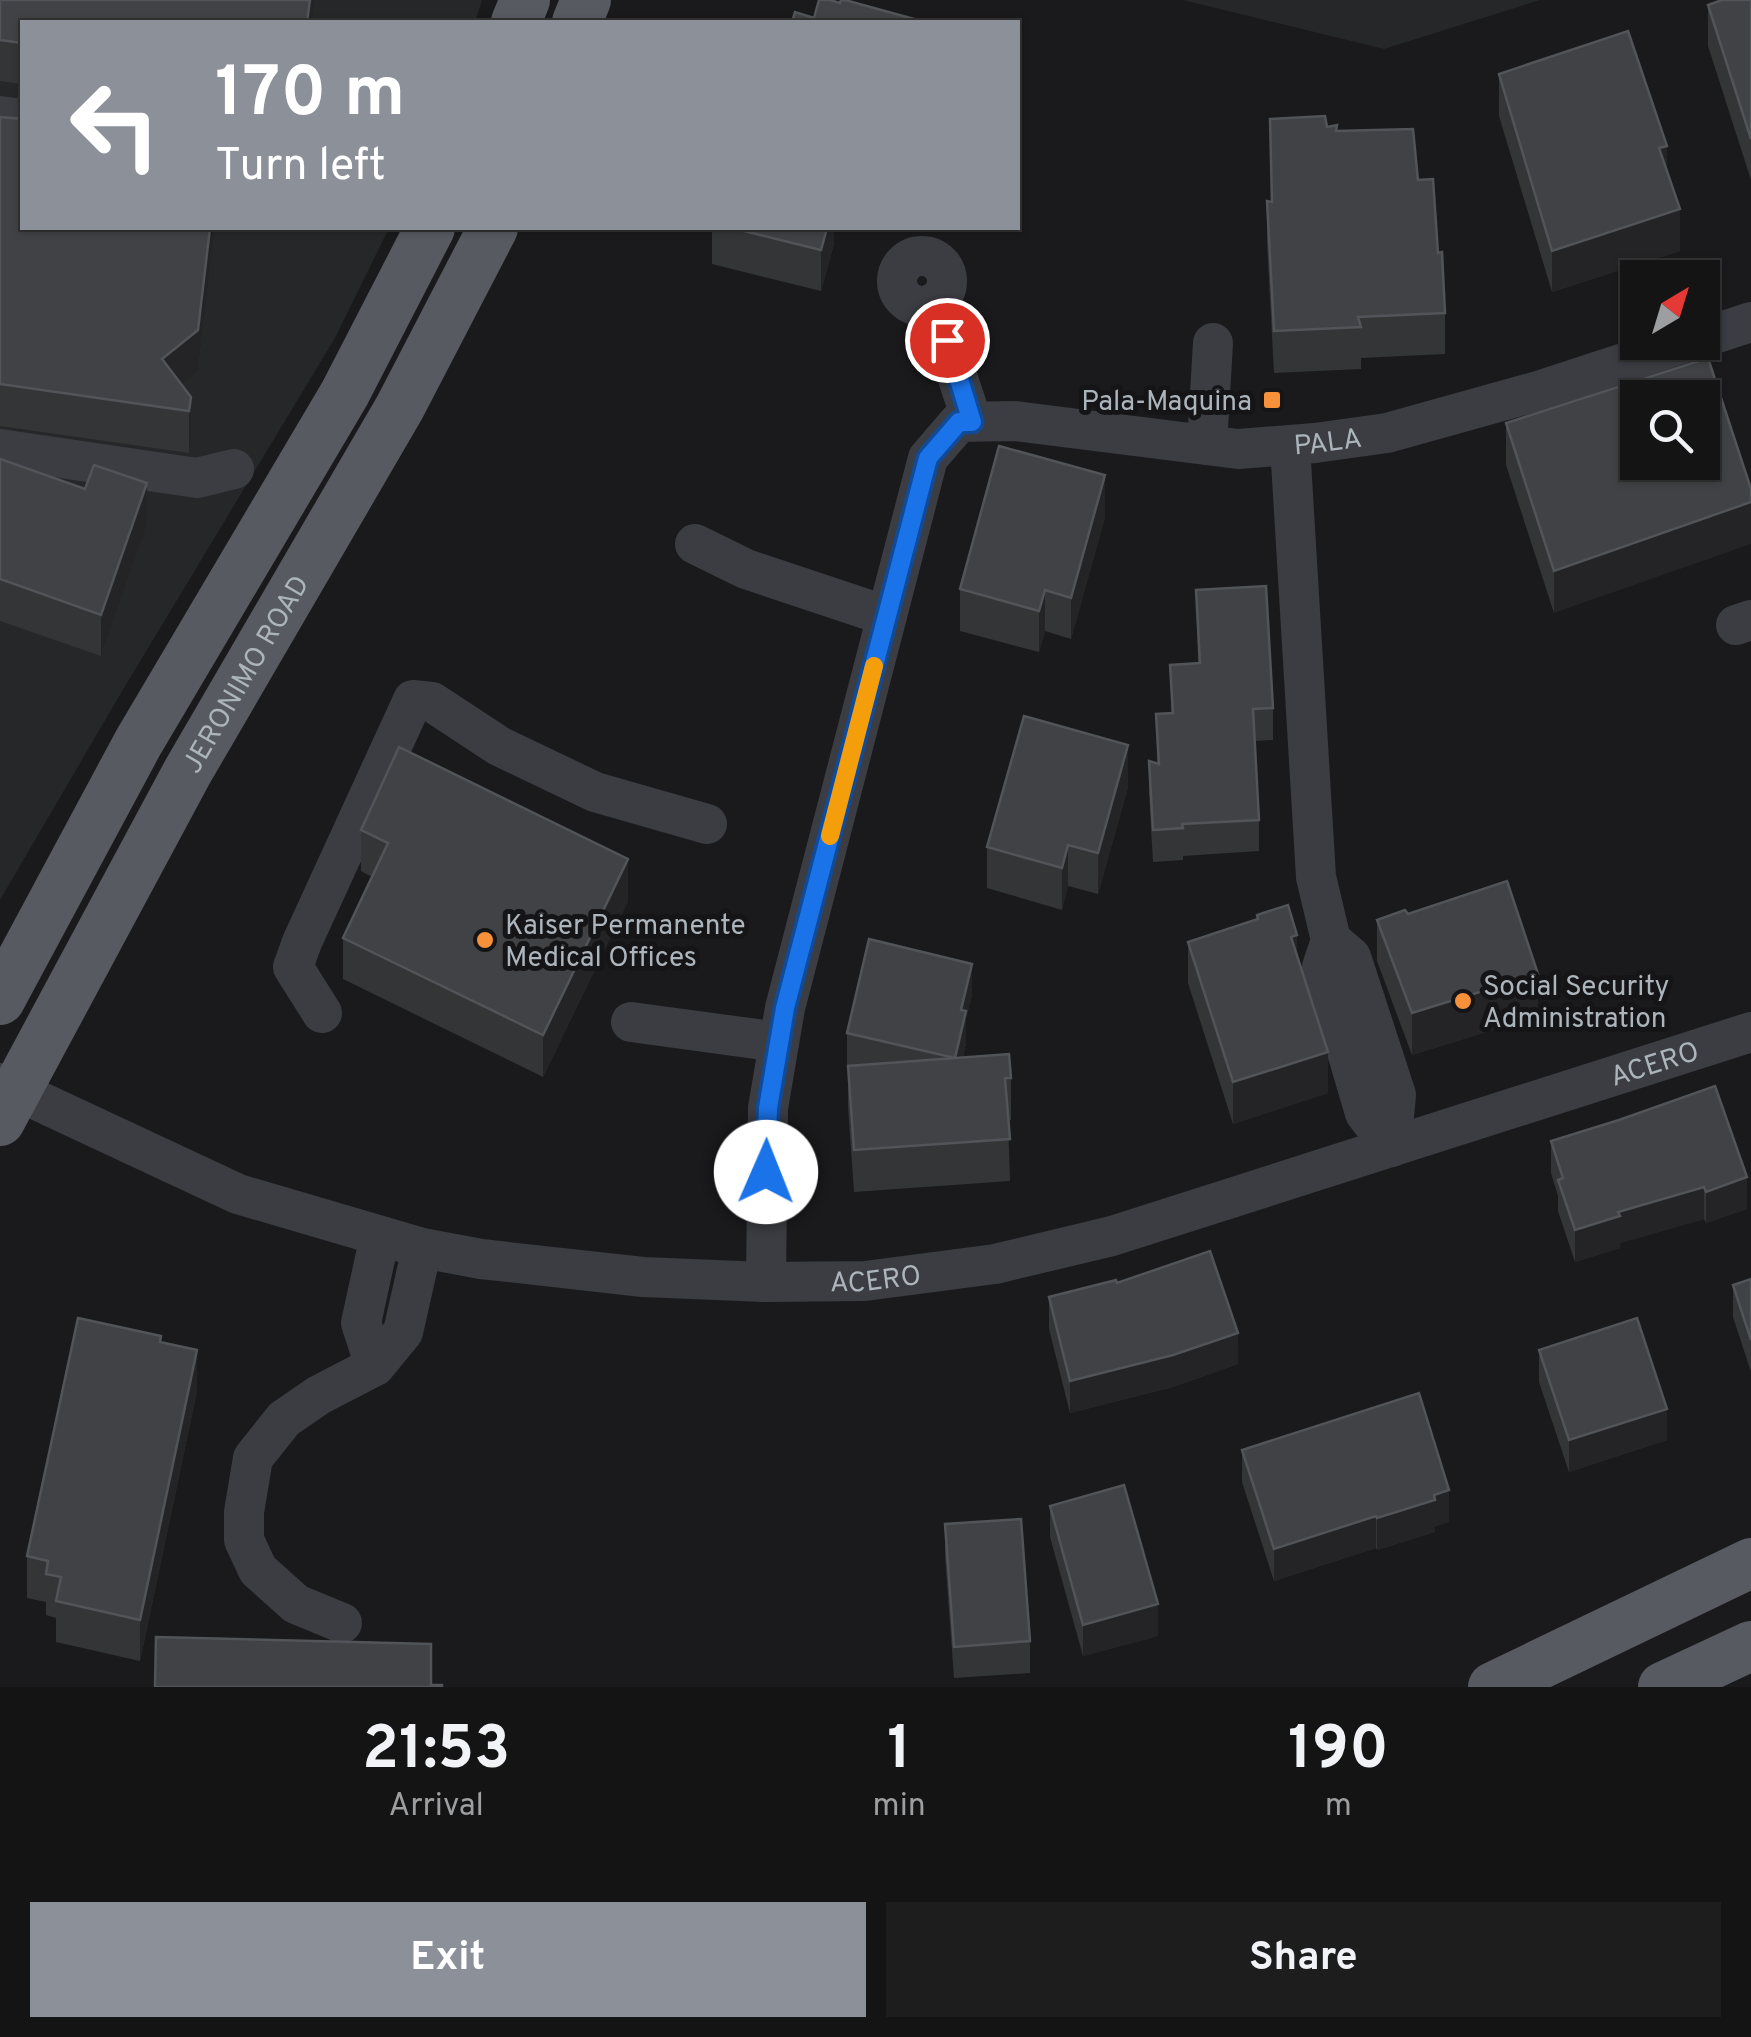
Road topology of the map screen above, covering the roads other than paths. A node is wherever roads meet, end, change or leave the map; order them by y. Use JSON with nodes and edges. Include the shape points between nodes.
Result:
{"nodes":[{"id":1,"x":429,"y":230,"type":"edge"},
{"id":2,"x":493,"y":230,"type":"edge"},
{"id":3,"x":933,"y":303,"type":"dead end"},
{"id":4,"x":1751,"y":322,"type":"edge"},
{"id":5,"x":1720,"y":332,"type":"edge"},
{"id":6,"x":1213,"y":343,"type":"dead end"},
{"id":7,"x":1634,"y":360,"type":"edge"},
{"id":8,"x":966,"y":422,"type":"junction"},
{"id":9,"x":1207,"y":445,"type":"junction"},
{"id":10,"x":1290,"y":445,"type":"junction"},
{"id":11,"x":0,"y":450,"type":"edge"},
{"id":12,"x":234,"y":469,"type":"dead end"},
{"id":13,"x":695,"y":544,"type":"dead end"},
{"id":14,"x":887,"y":616,"type":"junction"},
{"id":15,"x":707,"y":824,"type":"dead end"},
{"id":16,"x":0,"y":1000,"type":"edge"},
{"id":17,"x":322,"y":1014,"type":"dead end"},
{"id":18,"x":632,"y":1022,"type":"dead end"},
{"id":19,"x":1751,"y":1032,"type":"edge"},
{"id":20,"x":779,"y":1042,"type":"junction"},
{"id":21,"x":5,"y":1098,"type":"edge"},
{"id":22,"x":1391,"y":1147,"type":"junction"},
{"id":23,"x":380,"y":1236,"type":"junction"},
{"id":24,"x":422,"y":1248,"type":"junction"},
{"id":25,"x":766,"y":1282,"type":"junction"},
{"id":26,"x":375,"y":1366,"type":"junction"},
{"id":27,"x":1751,"y":1563,"type":"edge"},
{"id":28,"x":342,"y":1623,"type":"dead end"},
{"id":29,"x":1751,"y":1646,"type":"edge"},
{"id":30,"x":1493,"y":1687,"type":"edge"},
{"id":31,"x":1663,"y":1687,"type":"edge"}],
"edges":[{"from":1,"to":16,"type":"main road","name":"JERONIMO ROAD","via":[[345,393],[138,743]]},
{"from":2,"to":21,"type":"main road","name":"JERONIMO ROAD","via":[[400,407]]},
{"from":3,"to":8,"type":"street"},
{"from":4,"to":5,"type":"street"},
{"from":6,"to":9,"type":"street"},
{"from":7,"to":10,"type":"street","name":"PALA","via":[[1388,433]]},
{"from":8,"to":9,"type":"street","name":"PALA","via":[[1015,421]]},
{"from":8,"to":14,"type":"street","via":[[928,458]]},
{"from":9,"to":10,"type":"street","name":"PALA"},
{"from":10,"to":22,"type":"street","via":[[1316,877],[1331,940],[1322,967],[1365,1113]]},
{"from":11,"to":12,"type":"street","via":[[198,478]]},
{"from":13,"to":14,"type":"street","via":[[746,570]]},
{"from":14,"to":20,"type":"street"},
{"from":15,"to":17,"type":"street","via":[[595,792],[499,746],[432,702],[413,700],[293,967]]},
{"from":18,"to":20,"type":"street"},
{"from":19,"to":22,"type":"street","name":"ACERO"},
{"from":20,"to":25,"type":"street","via":[[766,1141]]},
{"from":21,"to":23,"type":"street","name":"ACERO","via":[[238,1194]]},
{"from":22,"to":25,"type":"street","name":"ACERO","via":[[1112,1236],[995,1264],[865,1281]]},
{"from":23,"to":24,"type":"street","name":"ACERO"},
{"from":23,"to":26,"type":"street","via":[[362,1323]]},
{"from":24,"to":25,"type":"street","name":"ACERO","via":[[643,1278]]},
{"from":24,"to":26,"type":"street","via":[[403,1332]]},
{"from":26,"to":28,"type":"street","via":[[284,1419],[252,1458],[244,1512],[244,1540],[258,1570],[296,1604]]},
{"from":27,"to":30,"type":"main road"},
{"from":29,"to":31,"type":"main road"}]}
